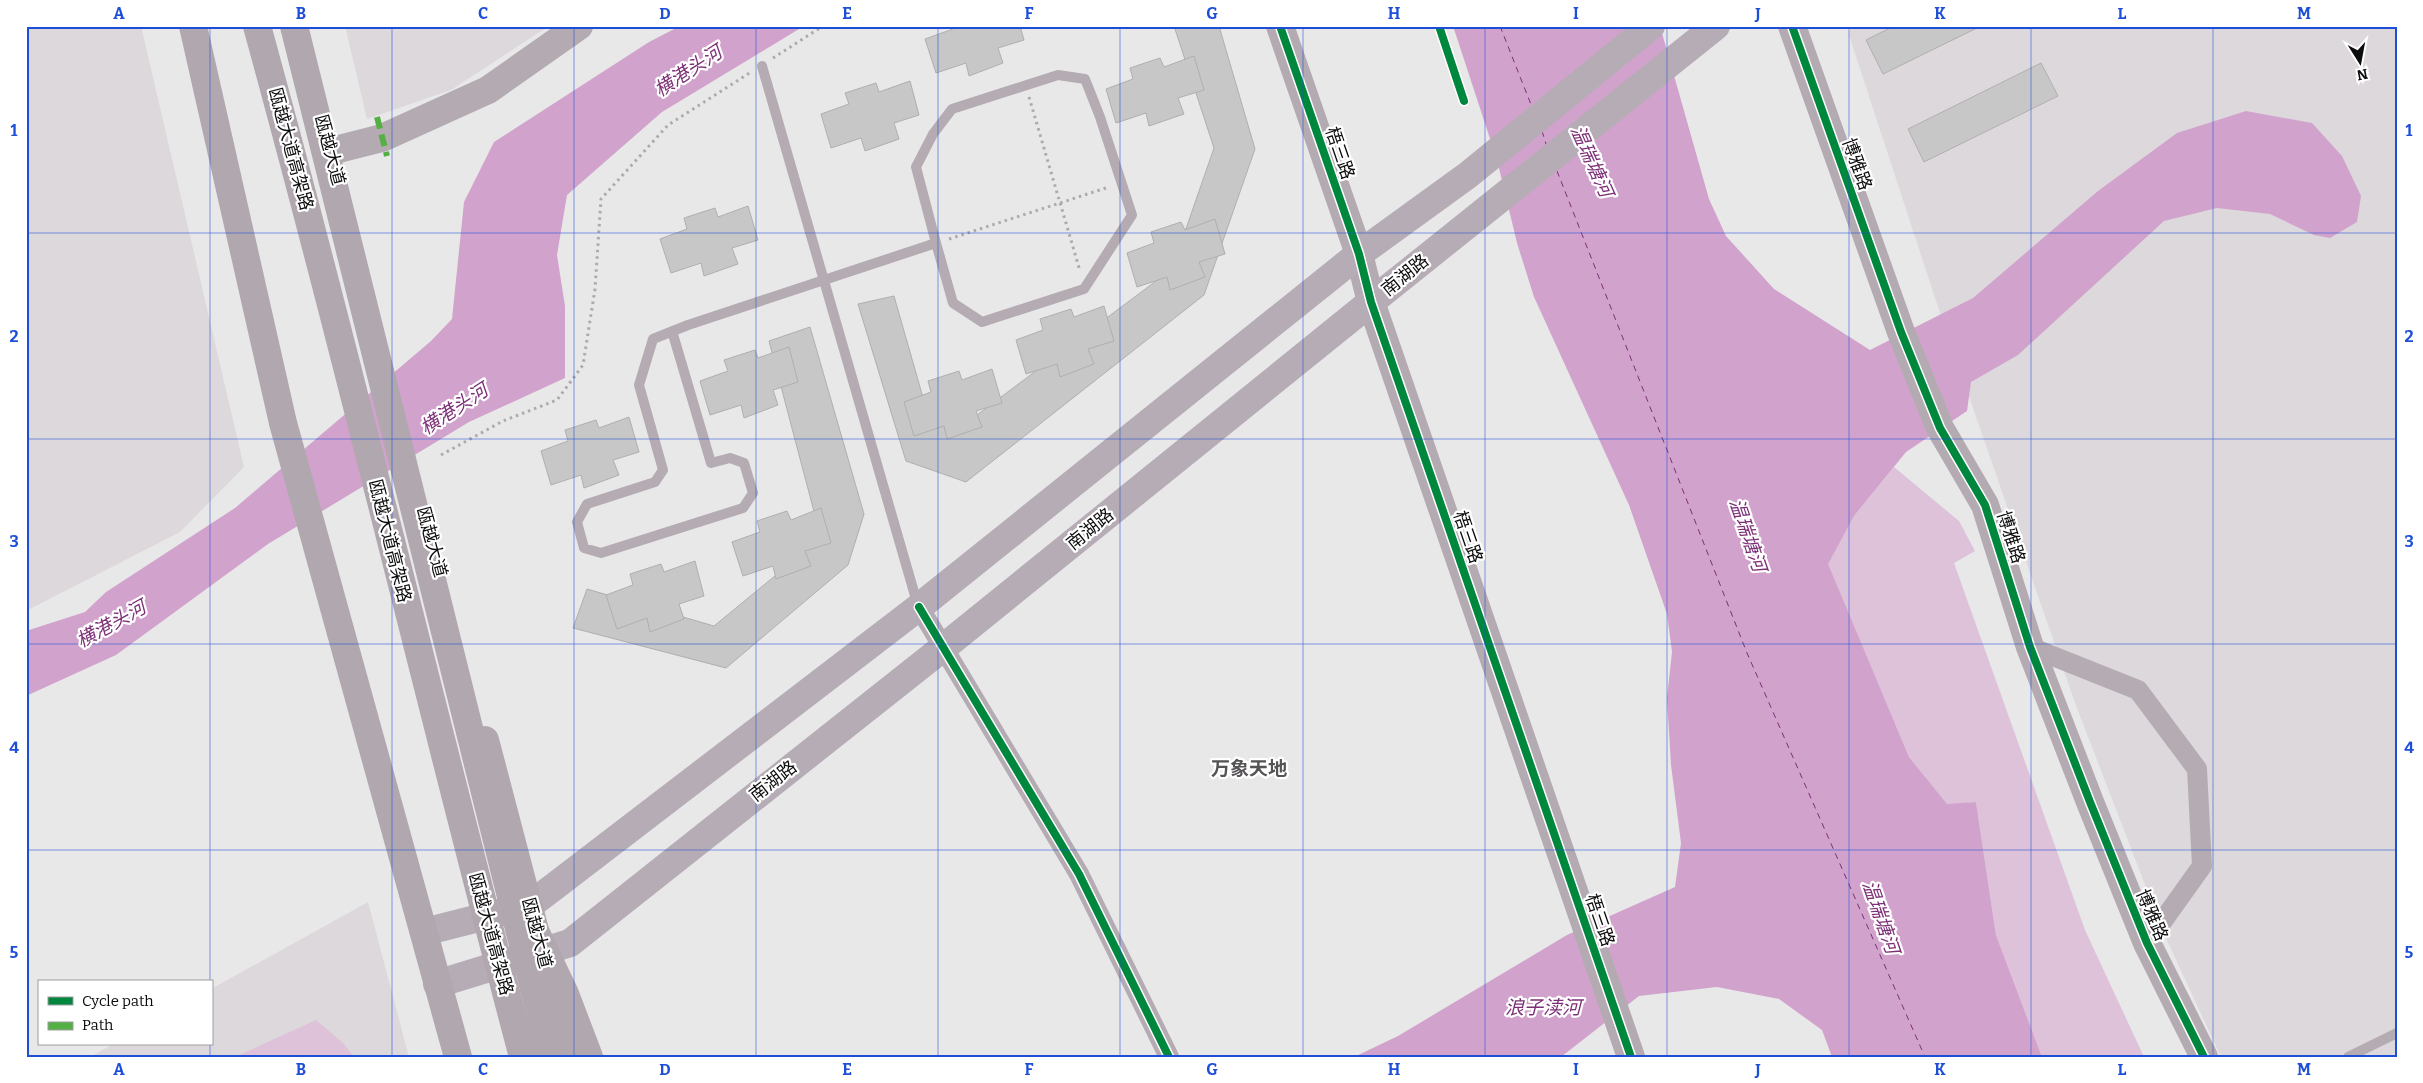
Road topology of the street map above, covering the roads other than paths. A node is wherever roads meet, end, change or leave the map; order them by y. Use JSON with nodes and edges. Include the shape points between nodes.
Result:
{"nodes":[{"id":1,"x":193,"y":26,"type":"edge"},
{"id":2,"x":257,"y":26,"type":"edge"},
{"id":3,"x":294,"y":26,"type":"edge"},
{"id":4,"x":579,"y":26,"type":"edge"},
{"id":5,"x":1280,"y":26,"type":"edge"},
{"id":6,"x":1651,"y":26,"type":"edge"},
{"id":7,"x":1792,"y":26,"type":"edge"},
{"id":8,"x":1714,"y":28,"type":"edge"},
{"id":9,"x":762,"y":66,"type":"road end"},
{"id":10,"x":331,"y":151,"type":"junction"},
{"id":11,"x":936,"y":243,"type":"junction"},
{"id":12,"x":1359,"y":254,"type":"junction"},
{"id":13,"x":824,"y":279,"type":"junction"},
{"id":14,"x":1371,"y":302,"type":"junction"},
{"id":15,"x":672,"y":331,"type":"junction"},
{"id":16,"x":919,"y":607,"type":"junction"},
{"id":17,"x":944,"y":647,"type":"junction"},
{"id":18,"x":2030,"y":647,"type":"junction"},
{"id":19,"x":501,"y":860,"type":"junction"},
{"id":20,"x":530,"y":905,"type":"junction"},
{"id":21,"x":424,"y":932,"type":"junction"},
{"id":22,"x":2147,"y":943,"type":"junction"},
{"id":23,"x":540,"y":951,"type":"junction"},
{"id":24,"x":437,"y":984,"type":"junction"},
{"id":25,"x":2397,"y":1033,"type":"edge"},
{"id":26,"x":1629,"y":1052,"type":"edge"},
{"id":27,"x":458,"y":1057,"type":"edge"},
{"id":28,"x":523,"y":1057,"type":"edge"},
{"id":29,"x":550,"y":1057,"type":"edge"},
{"id":30,"x":573,"y":1057,"type":"edge"},
{"id":31,"x":590,"y":1057,"type":"edge"},
{"id":32,"x":1169,"y":1057,"type":"edge"},
{"id":33,"x":2204,"y":1057,"type":"edge"},
{"id":34,"x":2348,"y":1057,"type":"edge"}],
"edges":[{"from":1,"to":21,"type":"highway","via":[[282,423]]},
{"from":2,"to":28,"type":"highway","name":"瓯越大道高架路","bridge":true,"via":[[309,217]]},
{"from":3,"to":10,"type":"highway","name":"瓯越大道"},
{"from":3,"to":19,"type":"highway","name":"瓯越大道高架路","bridge":true},
{"from":4,"to":10,"type":"street","via":[[488,90],[382,138]]},
{"from":5,"to":12,"type":"street","name":"梧三路"},
{"from":6,"to":12,"type":"main road","via":[[1468,175]]},
{"from":7,"to":18,"type":"street","name":"博雅路","via":[[1901,332],[1940,428],[1985,505]]},
{"from":8,"to":14,"type":"main road","name":"南湖路"},
{"from":9,"to":13,"type":"lane"},
{"from":10,"to":20,"type":"highway","name":"瓯越大道","via":[[387,374]]},
{"from":11,"to":11,"type":"lane","via":[[916,167],[933,134],[952,109],[1058,75],[1085,79],[1132,215],[1084,288],[982,322],[953,303]]},
{"from":11,"to":13,"type":"lane"},
{"from":12,"to":14,"type":"street","name":"梧三路"},
{"from":12,"to":16,"type":"main road"},
{"from":13,"to":15,"type":"lane"},
{"from":13,"to":16,"type":"lane"},
{"from":14,"to":17,"type":"main road","name":"南湖路"},
{"from":14,"to":26,"type":"street","name":"梧三路"},
{"from":15,"to":15,"type":"lane","via":[[653,339],[639,385],[663,470],[655,482],[587,504],[577,522],[584,548],[601,553],[743,508],[753,493],[744,463],[730,458],[711,463]]},
{"from":16,"to":17,"type":"street"},
{"from":16,"to":20,"type":"main road"},
{"from":17,"to":23,"type":"main road","name":"南湖路","via":[[570,943]]},
{"from":17,"to":32,"type":"street","via":[[1079,874]]},
{"from":18,"to":22,"type":"street","name":"博雅路"},
{"from":18,"to":22,"type":"street","via":[[2138,690],[2197,769],[2202,866]]},
{"from":19,"to":29,"type":"highway","name":"瓯越大道高架路","bridge":true},
{"from":19,"to":31,"type":"highway","bridge":true,"via":[[565,994]]},
{"from":20,"to":21,"type":"main road"},
{"from":20,"to":23,"type":"highway","name":"瓯越大道"},
{"from":21,"to":24,"type":"highway"},
{"from":22,"to":33,"type":"street","name":"博雅路"},
{"from":23,"to":24,"type":"main road","name":"南湖路"},
{"from":23,"to":30,"type":"highway","name":"瓯越大道"},
{"from":24,"to":27,"type":"highway"},
{"from":25,"to":34,"type":"lane"}]}
